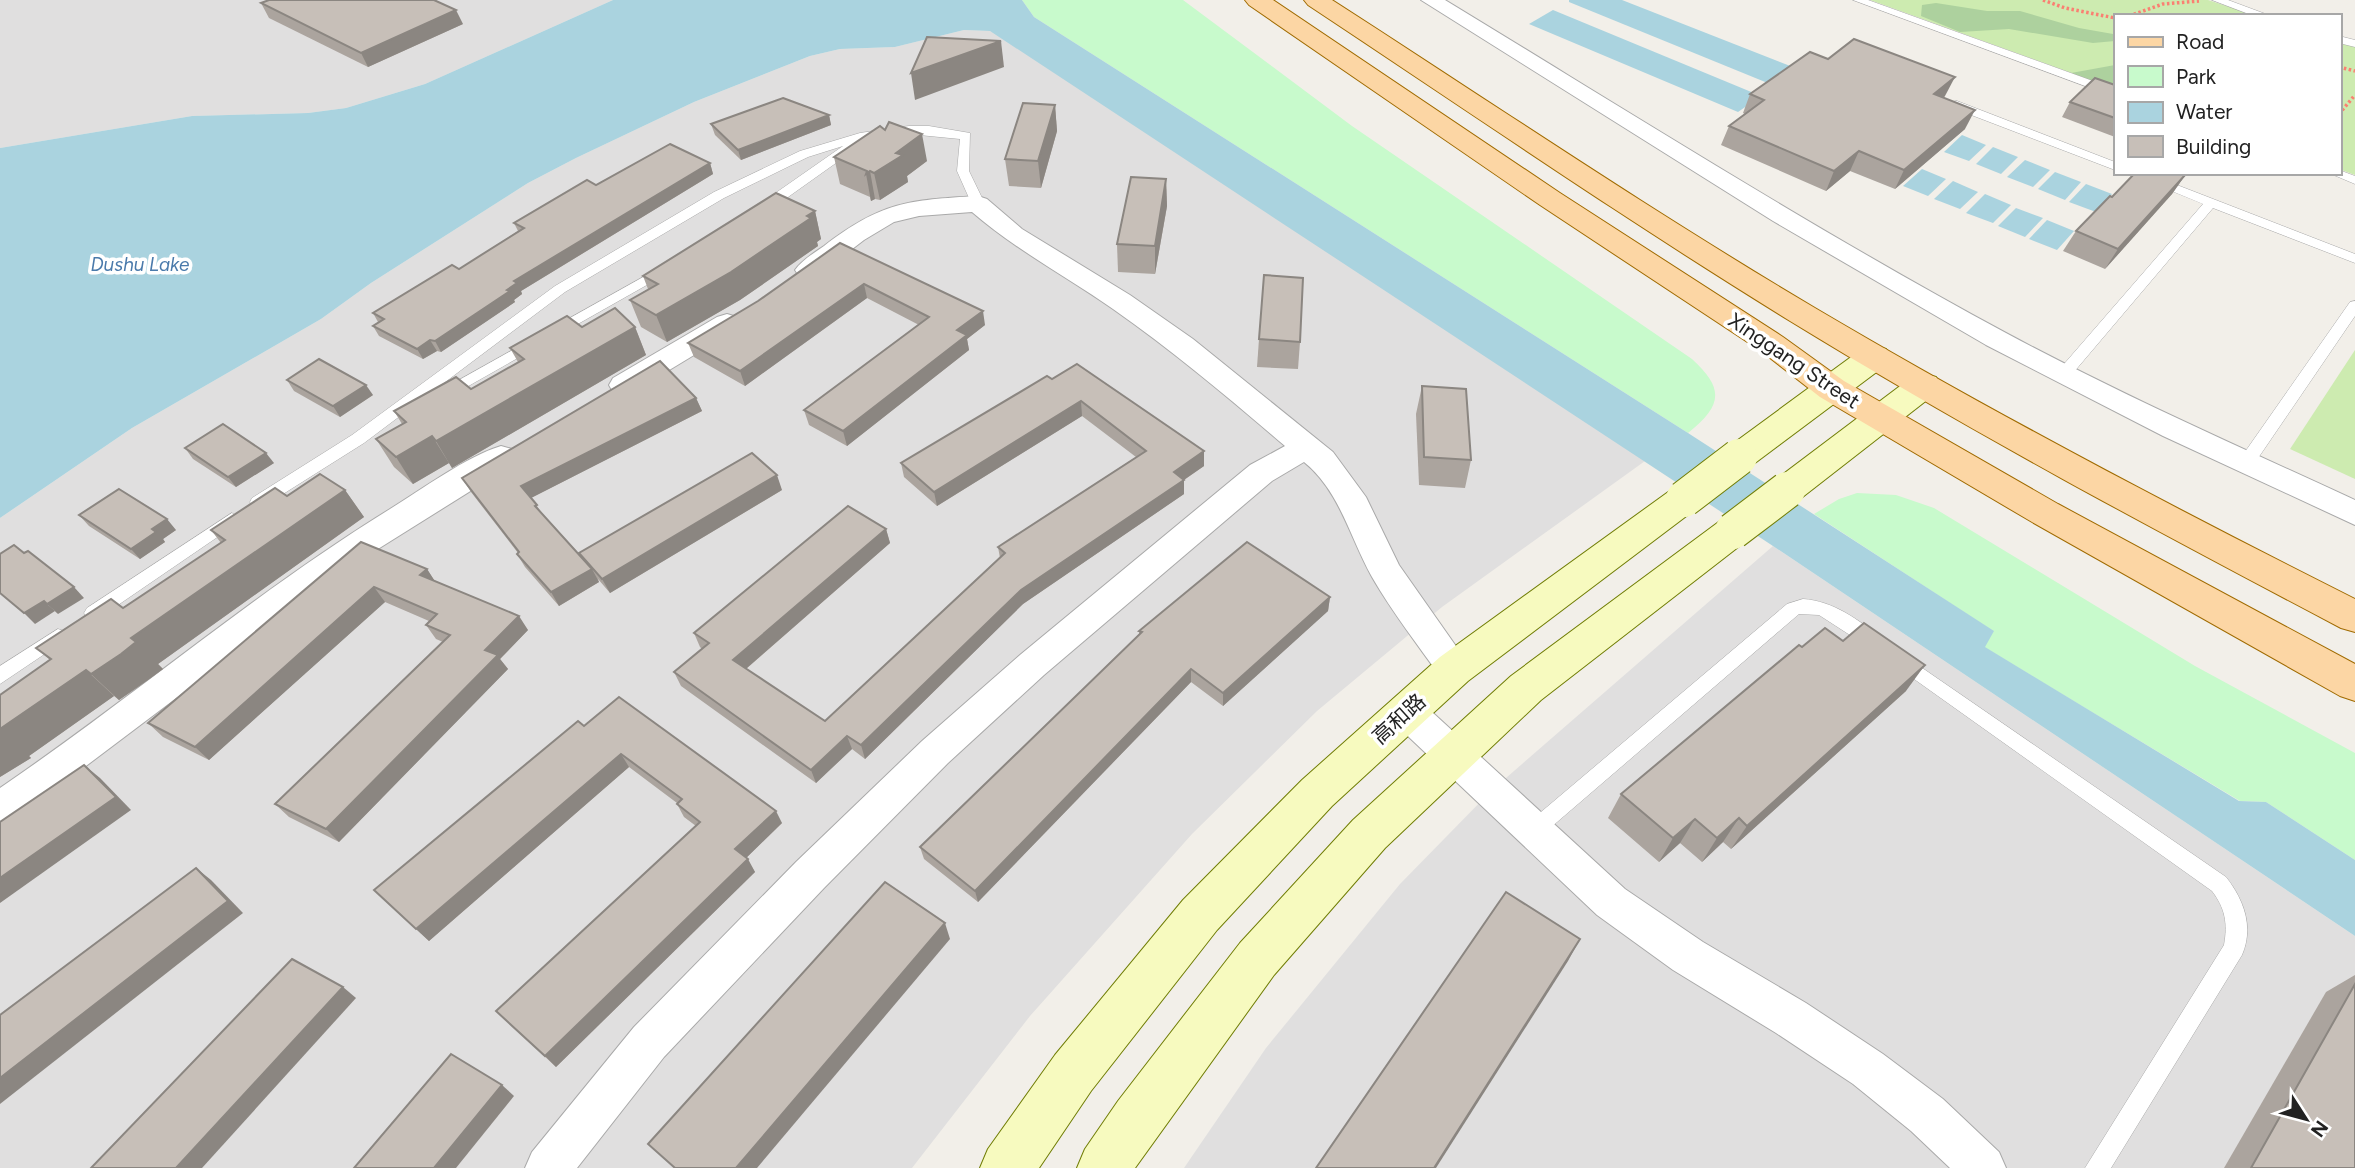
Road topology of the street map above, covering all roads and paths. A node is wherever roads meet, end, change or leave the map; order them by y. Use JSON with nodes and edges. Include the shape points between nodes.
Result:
{"nodes":[{"id":1,"x":1257,"y":0,"type":"edge"},
{"id":2,"x":1316,"y":0,"type":"edge"},
{"id":3,"x":1431,"y":0,"type":"edge"},
{"id":4,"x":1858,"y":0,"type":"edge"},
{"id":5,"x":2043,"y":0,"type":"edge"},
{"id":6,"x":2219,"y":1,"type":"edge"},
{"id":7,"x":2135,"y":14,"type":"edge"},
{"id":8,"x":2260,"y":14,"type":"edge"},
{"id":9,"x":2114,"y":18,"type":"edge"},
{"id":10,"x":2114,"y":93,"type":"edge"},
{"id":11,"x":2355,"y":96,"type":"edge"},
{"id":12,"x":1957,"y":105,"type":"edge"},
{"id":13,"x":2341,"y":112,"type":"edge"},
{"id":14,"x":868,"y":135,"type":"junction"},
{"id":15,"x":2114,"y":166,"type":"edge"},
{"id":16,"x":2139,"y":175,"type":"edge"},
{"id":17,"x":2210,"y":203,"type":"junction"},
{"id":18,"x":978,"y":204,"type":"junction"},
{"id":19,"x":752,"y":215,"type":"edge"},
{"id":20,"x":2355,"y":259,"type":"edge"},
{"id":21,"x":670,"y":265,"type":"edge"},
{"id":22,"x":780,"y":289,"type":"edge"},
{"id":23,"x":2355,"y":305,"type":"edge"},
{"id":24,"x":751,"y":308,"type":"edge"},
{"id":25,"x":1874,"y":358,"type":"junction"},
{"id":26,"x":2063,"y":374,"type":"junction"},
{"id":27,"x":1924,"y":385,"type":"junction"},
{"id":28,"x":1832,"y":389,"type":"junction"},
{"id":29,"x":600,"y":399,"type":"edge"},
{"id":30,"x":1880,"y":418,"type":"junction"},
{"id":31,"x":358,"y":439,"type":"junction"},
{"id":32,"x":530,"y":440,"type":"edge"},
{"id":33,"x":1308,"y":448,"type":"junction"},
{"id":34,"x":2246,"y":463,"type":"junction"},
{"id":35,"x":2355,"y":513,"type":"edge"},
{"id":36,"x":2355,"y":617,"type":"edge"},
{"id":37,"x":1454,"y":669,"type":"junction"},
{"id":38,"x":0,"y":676,"type":"edge"},
{"id":39,"x":2355,"y":684,"type":"edge"},
{"id":40,"x":1407,"y":712,"type":"junction"},
{"id":41,"x":1455,"y":754,"type":"junction"},
{"id":42,"x":0,"y":809,"type":"edge"},
{"id":43,"x":1535,"y":829,"type":"junction"},
{"id":44,"x":548,"y":1168,"type":"edge"},
{"id":45,"x":1007,"y":1168,"type":"edge"},
{"id":46,"x":1104,"y":1168,"type":"edge"},
{"id":47,"x":1983,"y":1168,"type":"edge"},
{"id":48,"x":2097,"y":1168,"type":"edge"}],
"edges":[{"from":1,"to":28,"type":"main road","name":"Xinggang Street","via":[[1772,344]]},
{"from":2,"to":25,"type":"main road","name":"Xinggang Street"},
{"from":3,"to":26,"type":"street","via":[[1863,264]]},
{"from":4,"to":10,"type":"lane"},
{"from":5,"to":9,"type":"path"},
{"from":6,"to":7,"type":"path","via":[[2163,4]]},
{"from":6,"to":8,"type":"lane"},
{"from":11,"to":13,"type":"path"},
{"from":12,"to":15,"type":"lane"},
{"from":14,"to":18,"type":"lane","via":[[929,130],[966,136],[963,171]]},
{"from":14,"to":19,"type":"lane"},
{"from":14,"to":31,"type":"lane","via":[[773,167],[637,241],[502,330]]},
{"from":16,"to":17,"type":"lane"},
{"from":17,"to":20,"type":"lane"},
{"from":17,"to":26,"type":"lane"},
{"from":18,"to":22,"type":"street","via":[[917,208],[888,216]]},
{"from":18,"to":33,"type":"street","via":[[1013,234],[1183,345]]},
{"from":21,"to":31,"type":"lane","via":[[575,322]]},
{"from":23,"to":34,"type":"lane"},
{"from":24,"to":29,"type":"street"},
{"from":25,"to":27,"type":"main road","name":"Xinggang Street"},
{"from":25,"to":28,"type":"main road","name":"高和路"},
{"from":26,"to":34,"type":"street"},
{"from":27,"to":30,"type":"main road"},
{"from":27,"to":36,"type":"main road","name":"Xinggang Street"},
{"from":28,"to":30,"type":"main road","name":"Xinggang Street"},
{"from":28,"to":37,"type":"main road","name":"高和路","bridge":true},
{"from":30,"to":39,"type":"main road","name":"Xinggang Street"},
{"from":30,"to":41,"type":"main road","bridge":true,"via":[[1526,688]]},
{"from":31,"to":38,"type":"lane","via":[[285,483]]},
{"from":32,"to":42,"type":"street","via":[[323,570],[118,727]]},
{"from":33,"to":37,"type":"street","via":[[1343,486],[1385,571]]},
{"from":33,"to":44,"type":"street","via":[[1261,473],[978,711],[712,975],[649,1042]]},
{"from":34,"to":35,"type":"street"},
{"from":37,"to":40,"type":"main road","name":"高和路"},
{"from":40,"to":41,"type":"street"},
{"from":40,"to":45,"type":"main road","name":"高和路","via":[[1317,793],[1200,915],[1073,1073]]},
{"from":41,"to":43,"type":"street"},
{"from":41,"to":46,"type":"main road","via":[[1369,834],[1257,959]]},
{"from":43,"to":47,"type":"street","via":[[1638,923],[1868,1069],[1927,1115]]},
{"from":43,"to":48,"type":"lane","via":[[1793,609],[1809,606],[1836,615],[2220,884],[2231,898],[2238,913],[2234,948]]}]}
